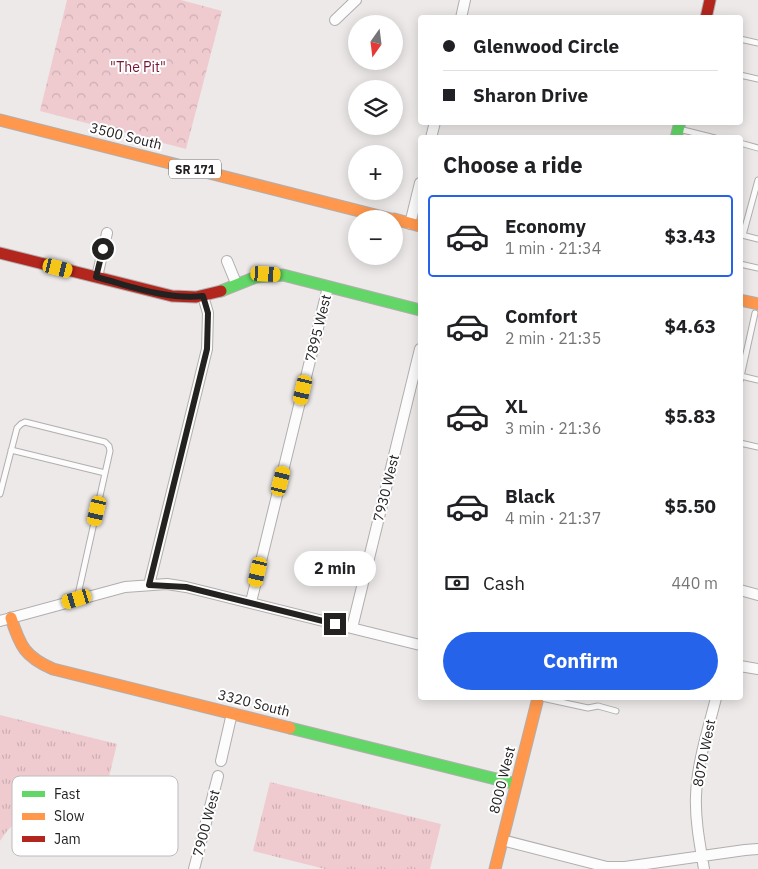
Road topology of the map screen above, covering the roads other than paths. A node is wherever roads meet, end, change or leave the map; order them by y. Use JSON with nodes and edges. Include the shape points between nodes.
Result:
{"nodes":[{"id":1,"x":356,"y":0,"type":"edge"},
{"id":2,"x":465,"y":0,"type":"edge"},
{"id":3,"x":710,"y":0,"type":"edge"},
{"id":4,"x":461,"y":15,"type":"edge"},
{"id":5,"x":707,"y":15,"type":"edge"},
{"id":6,"x":335,"y":20,"type":"dead end"},
{"id":7,"x":743,"y":40,"type":"edge"},
{"id":8,"x":758,"y":43,"type":"edge"},
{"id":9,"x":743,"y":76,"type":"edge"},
{"id":10,"x":758,"y":79,"type":"edge"},
{"id":11,"x":0,"y":120,"type":"edge"},
{"id":12,"x":678,"y":130,"type":"edge"},
{"id":13,"x":702,"y":135,"type":"edge"},
{"id":14,"x":743,"y":144,"type":"edge"},
{"id":15,"x":758,"y":148,"type":"edge"},
{"id":16,"x":758,"y":180,"type":"edge"},
{"id":17,"x":418,"y":200,"type":"edge"},
{"id":18,"x":356,"y":210,"type":"edge"},
{"id":19,"x":415,"y":225,"type":"edge"},
{"id":20,"x":107,"y":232,"type":"dead end"},
{"id":21,"x":743,"y":232,"type":"edge"},
{"id":22,"x":743,"y":235,"type":"edge"},
{"id":23,"x":758,"y":239,"type":"edge"},
{"id":24,"x":0,"y":253,"type":"edge"},
{"id":25,"x":227,"y":261,"type":"dead end"},
{"id":26,"x":743,"y":265,"type":"edge"},
{"id":27,"x":758,"y":268,"type":"edge"},
{"id":28,"x":96,"y":277,"type":"junction"},
{"id":29,"x":236,"y":283,"type":"junction"},
{"id":30,"x":328,"y":287,"type":"junction"},
{"id":31,"x":203,"y":296,"type":"junction"},
{"id":32,"x":743,"y":302,"type":"edge"},
{"id":33,"x":418,"y":310,"type":"edge"},
{"id":34,"x":757,"y":310,"type":"edge"},
{"id":35,"x":743,"y":311,"type":"edge"},
{"id":36,"x":418,"y":357,"type":"edge"},
{"id":37,"x":743,"y":370,"type":"edge"},
{"id":38,"x":743,"y":378,"type":"edge"},
{"id":39,"x":758,"y":380,"type":"edge"},
{"id":40,"x":743,"y":444,"type":"edge"},
{"id":41,"x":758,"y":447,"type":"edge"},
{"id":42,"x":11,"y":450,"type":"junction"},
{"id":43,"x":105,"y":473,"type":"junction"},
{"id":44,"x":0,"y":494,"type":"edge"},
{"id":45,"x":149,"y":585,"type":"junction"},
{"id":46,"x":743,"y":591,"type":"edge"},
{"id":47,"x":758,"y":595,"type":"edge"},
{"id":48,"x":77,"y":599,"type":"junction"},
{"id":49,"x":251,"y":602,"type":"junction"},
{"id":50,"x":6,"y":620,"type":"edge"},
{"id":51,"x":352,"y":628,"type":"junction"},
{"id":52,"x":418,"y":644,"type":"edge"},
{"id":53,"x":743,"y":666,"type":"edge"},
{"id":54,"x":758,"y":669,"type":"edge"},
{"id":55,"x":537,"y":700,"type":"edge"},
{"id":56,"x":551,"y":700,"type":"edge"},
{"id":57,"x":716,"y":700,"type":"edge"},
{"id":58,"x":616,"y":710,"type":"dead end"},
{"id":59,"x":232,"y":713,"type":"junction"},
{"id":60,"x":221,"y":761,"type":"dead end"},
{"id":61,"x":218,"y":776,"type":"dead end"},
{"id":62,"x":516,"y":784,"type":"junction"},
{"id":63,"x":502,"y":840,"type":"junction"},
{"id":64,"x":758,"y":849,"type":"edge"},
{"id":65,"x":702,"y":856,"type":"junction"},
{"id":66,"x":194,"y":869,"type":"edge"},
{"id":67,"x":495,"y":869,"type":"edge"},
{"id":68,"x":704,"y":869,"type":"edge"}],
"edges":[{"from":1,"to":6,"type":"street"},
{"from":2,"to":4,"type":"street"},
{"from":3,"to":5,"type":"street"},
{"from":7,"to":8,"type":"lane"},
{"from":9,"to":10,"type":"lane"},
{"from":11,"to":18,"type":"street","name":"3500 South","number":"SR 171"},
{"from":12,"to":13,"type":"lane"},
{"from":14,"to":15,"type":"lane"},
{"from":16,"to":21,"type":"lane"},
{"from":17,"to":19,"type":"street"},
{"from":20,"to":28,"type":"street"},
{"from":22,"to":23,"type":"lane"},
{"from":24,"to":28,"type":"street"},
{"from":25,"to":29,"type":"street"},
{"from":26,"to":27,"type":"lane"},
{"from":28,"to":31,"type":"street","via":[[172,296]]},
{"from":29,"to":30,"type":"street","via":[[266,274],[283,275]]},
{"from":29,"to":31,"type":"street"},
{"from":30,"to":33,"type":"street"},
{"from":30,"to":49,"type":"street","name":"7895 West"},
{"from":31,"to":45,"type":"street","via":[[208,313],[207,349]]},
{"from":32,"to":34,"type":"street"},
{"from":34,"to":35,"type":"street"},
{"from":34,"to":37,"type":"lane"},
{"from":36,"to":51,"type":"street","name":"7930 West"},
{"from":38,"to":39,"type":"lane"},
{"from":40,"to":41,"type":"lane"},
{"from":42,"to":43,"type":"lane"},
{"from":42,"to":43,"type":"lane","via":[[17,428],[25,422],[105,442],[110,451]]},
{"from":42,"to":44,"type":"lane"},
{"from":43,"to":48,"type":"lane"},
{"from":45,"to":48,"type":"street","via":[[125,586]]},
{"from":45,"to":49,"type":"street","via":[[186,587]]},
{"from":46,"to":47,"type":"street"},
{"from":48,"to":50,"type":"street"},
{"from":49,"to":51,"type":"street"},
{"from":50,"to":59,"type":"street","name":"3320 South","via":[[28,656],[53,670]]},
{"from":51,"to":52,"type":"street"},
{"from":53,"to":54,"type":"street"},
{"from":55,"to":62,"type":"street","name":"8000 West"},
{"from":56,"to":58,"type":"lane"},
{"from":57,"to":65,"type":"street","name":"8070 West","via":[[698,773],[696,811]]},
{"from":59,"to":60,"type":"street"},
{"from":59,"to":62,"type":"street","name":"3320 South"},
{"from":61,"to":66,"type":"street","name":"7900 West"},
{"from":62,"to":63,"type":"street","name":"8000 West"},
{"from":63,"to":65,"type":"street","via":[[607,867]]},
{"from":63,"to":67,"type":"street","name":"8000 West"},
{"from":64,"to":65,"type":"street"},
{"from":65,"to":68,"type":"street","name":"8070 West"}]}
